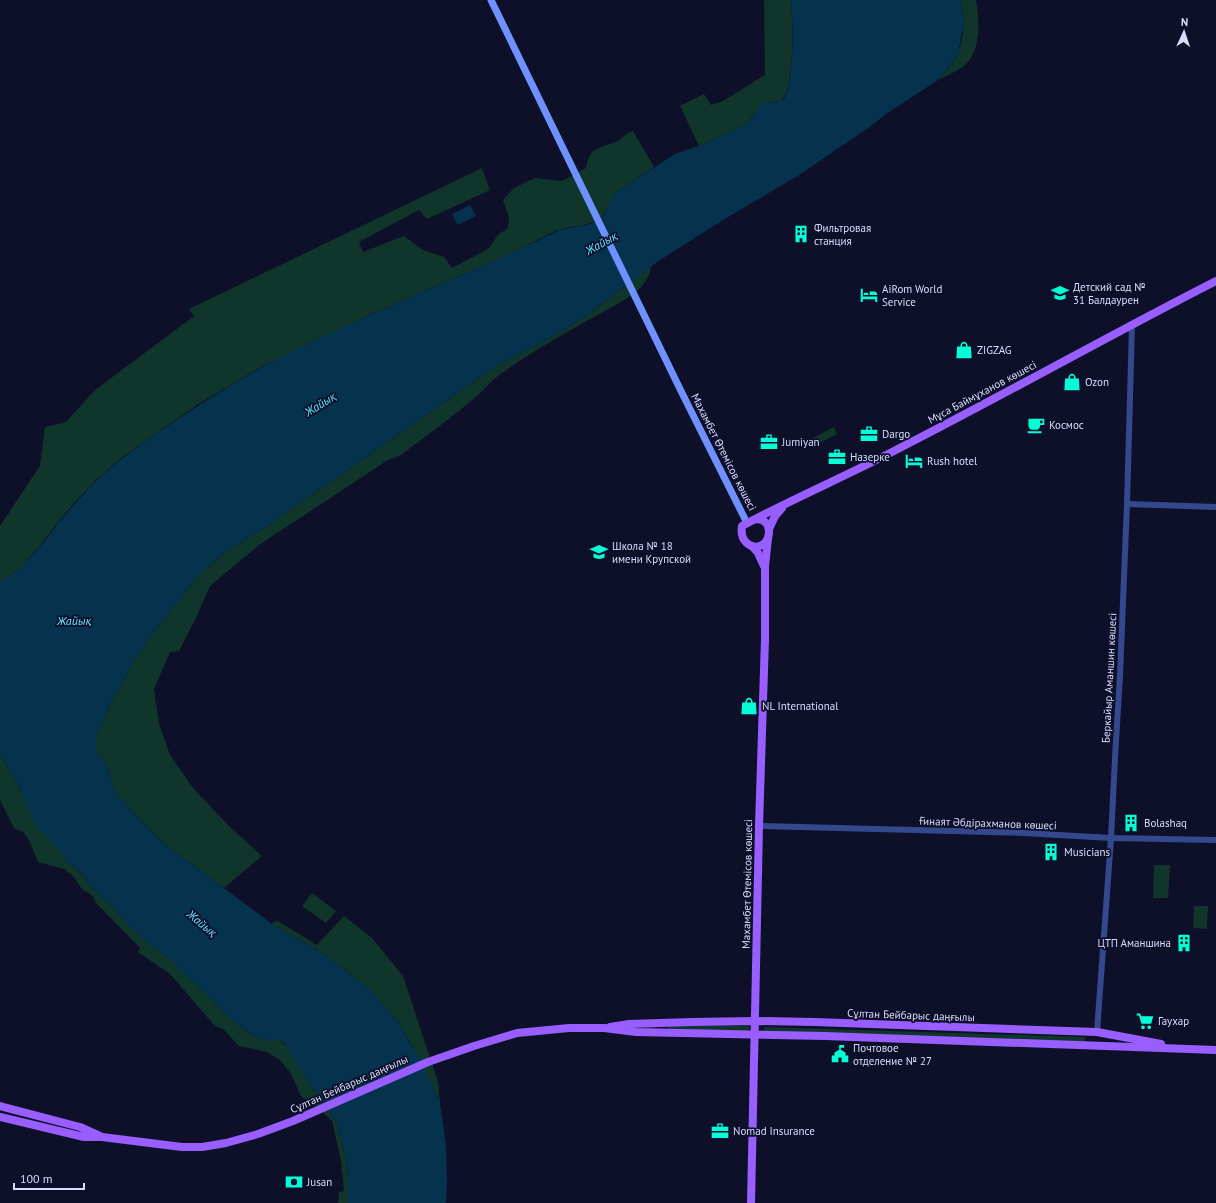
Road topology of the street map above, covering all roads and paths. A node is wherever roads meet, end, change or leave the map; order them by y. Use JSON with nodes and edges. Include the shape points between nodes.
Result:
{"nodes":[{"id":1,"x":491,"y":0,"type":"edge"},
{"id":2,"x":1216,"y":281,"type":"edge"},
{"id":3,"x":1132,"y":326,"type":"junction"},
{"id":4,"x":785,"y":504,"type":"junction"},
{"id":5,"x":1127,"y":504,"type":"junction"},
{"id":6,"x":1216,"y":507,"type":"edge"},
{"id":7,"x":756,"y":519,"type":"junction"},
{"id":8,"x":747,"y":523,"type":"junction"},
{"id":9,"x":769,"y":529,"type":"junction"},
{"id":10,"x":768,"y":538,"type":"junction"},
{"id":11,"x":752,"y":546,"type":"junction"},
{"id":12,"x":765,"y":566,"type":"junction"},
{"id":13,"x":759,"y":826,"type":"junction"},
{"id":14,"x":1111,"y":838,"type":"junction"},
{"id":15,"x":1216,"y":840,"type":"edge"},
{"id":16,"x":756,"y":1021,"type":"junction"},
{"id":17,"x":604,"y":1028,"type":"junction"},
{"id":18,"x":1097,"y":1032,"type":"junction"},
{"id":19,"x":755,"y":1034,"type":"junction"},
{"id":20,"x":1110,"y":1034,"type":"junction"},
{"id":21,"x":1110,"y":1046,"type":"junction"},
{"id":22,"x":1216,"y":1046,"type":"edge"},
{"id":23,"x":1216,"y":1050,"type":"edge"},
{"id":24,"x":0,"y":1106,"type":"edge"},
{"id":25,"x":0,"y":1117,"type":"edge"},
{"id":26,"x":102,"y":1137,"type":"junction"},
{"id":27,"x":751,"y":1203,"type":"edge"}],
"edges":[{"from":1,"to":8,"type":"main road","name":"Махамбет Өтемісов көшесі"},
{"from":2,"to":3,"type":"main road","name":"Мұса Баймұханов көшесі"},
{"from":3,"to":4,"type":"main road","name":"Мұса Баймұханов көшесі","via":[[894,451]]},
{"from":3,"to":5,"type":"street","name":"Беркайыр Аманшин көшесі"},
{"from":4,"to":7,"type":"main road","name":"Мұса Баймұханов көшесі"},
{"from":4,"to":9,"type":"main road"},
{"from":5,"to":6,"type":"street"},
{"from":5,"to":14,"type":"street","name":"Беркайыр Аманшин көшесі"},
{"from":7,"to":8,"type":"main road","name":"Махамбет Өтемісов көшесі"},
{"from":7,"to":9,"type":"main road","name":"Махамбет Өтемісов көшесі","via":[[766,523]]},
{"from":8,"to":11,"type":"main road","name":"Махамбет Өтемісов көшесі","via":[[742,526],[741,536],[744,542]]},
{"from":9,"to":10,"type":"main road","name":"Махамбет Өтемісов көшесі"},
{"from":10,"to":11,"type":"main road","via":[[761,546]]},
{"from":10,"to":12,"type":"main road","name":"Махамбет Өтемісов көшесі"},
{"from":11,"to":12,"type":"main road","name":"Махамбет Өтемісов көшесі"},
{"from":12,"to":13,"type":"main road","name":"Махамбет Өтемісов көшесі"},
{"from":13,"to":14,"type":"street","name":"Ғинаят Әбдірахманов көшесі"},
{"from":13,"to":16,"type":"main road","name":"Махамбет Өтемісов көшесі"},
{"from":14,"to":15,"type":"street","name":"Ғинаят Әбдірахманов көшесі"},
{"from":14,"to":18,"type":"street","name":"Беркайыр Аманшин көшесі"},
{"from":16,"to":17,"type":"main road","name":"Сұлтан Бейбарыс даңғылы","via":[[629,1024]]},
{"from":16,"to":18,"type":"main road","name":"Сұлтан Бейбарыс даңғылы"},
{"from":16,"to":19,"type":"main road","name":"Махамбет Өтемісов көшесі"},
{"from":17,"to":19,"type":"main road","name":"Сұлтан Бейбарыс даңғылы","via":[[636,1032]]},
{"from":17,"to":26,"type":"main road","name":"Сұлтан Бейбарыс даңғылы","via":[[569,1028],[517,1033],[474,1046],[428,1062],[293,1121],[226,1143],[182,1147]]},
{"from":18,"to":20,"type":"main road","name":"Сұлтан Бейбарыс даңғылы"},
{"from":19,"to":21,"type":"main road","name":"Сұлтан Бейбарыс даңғылы"},
{"from":19,"to":27,"type":"main road","name":"Махамбет Өтемісов көшесі"},
{"from":20,"to":21,"type":"main road"},
{"from":20,"to":22,"type":"main road","name":"Сұлтан Бейбарыс даңғылы","via":[[1155,1043]]},
{"from":21,"to":23,"type":"main road","name":"Сұлтан Бейбарыс даңғылы"},
{"from":24,"to":26,"type":"main road","name":"Сұлтан Бейбарыс даңғылы","via":[[80,1127]]},
{"from":25,"to":26,"type":"main road","name":"Сұлтан Бейбарыс даңғылы","via":[[84,1137]]}]}
